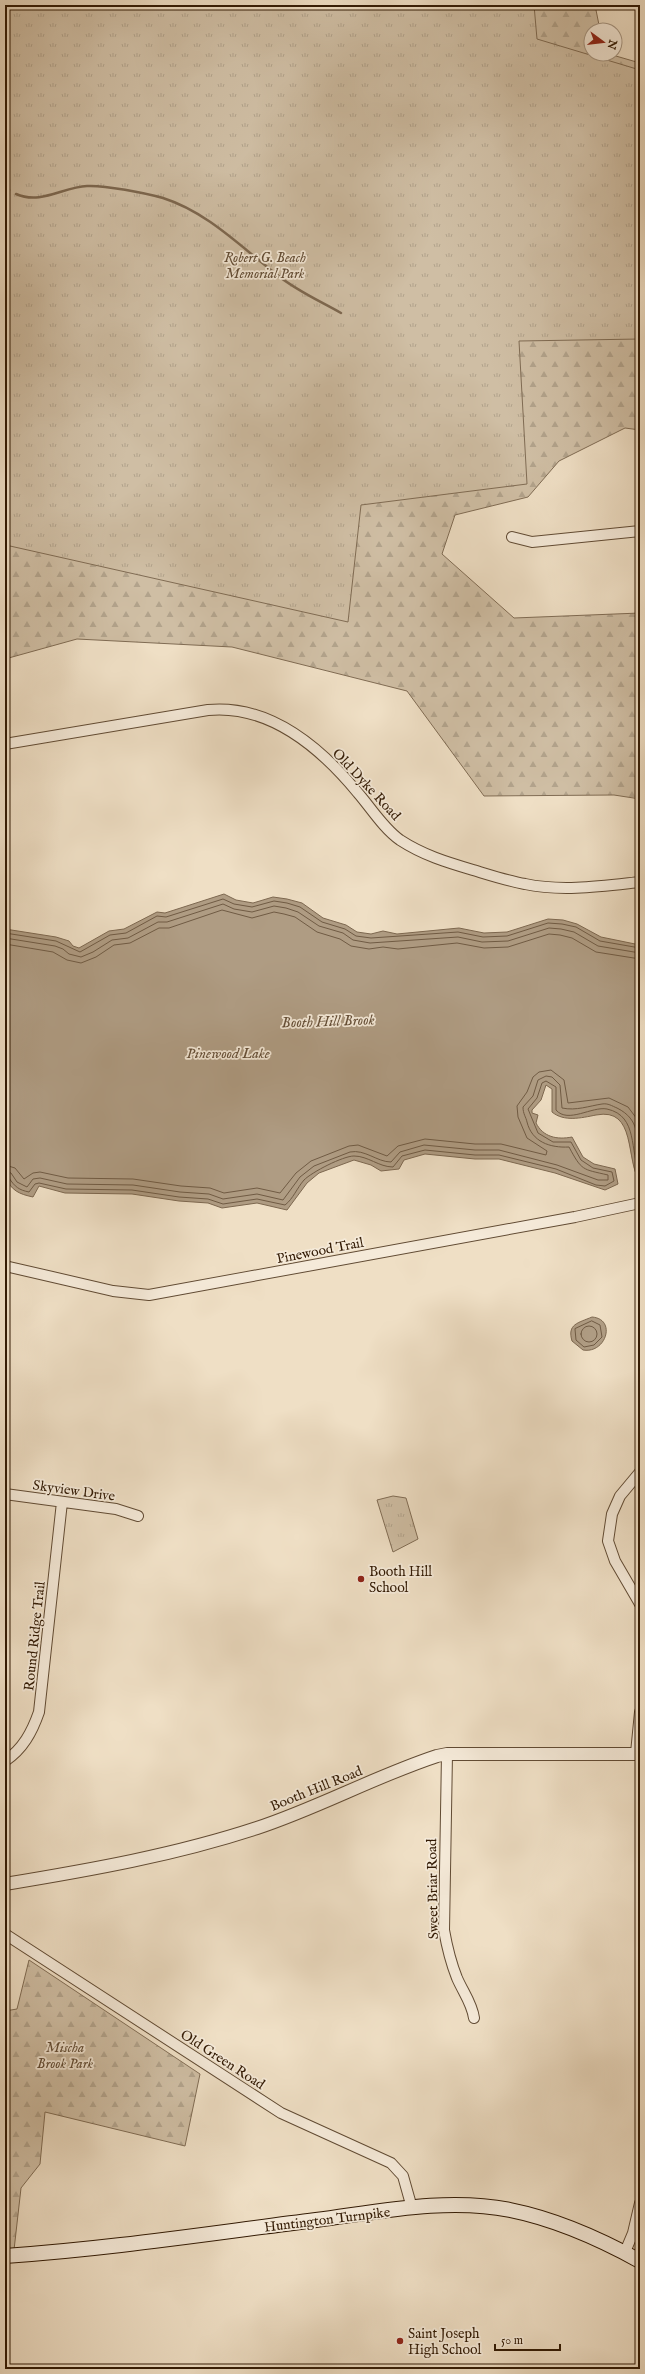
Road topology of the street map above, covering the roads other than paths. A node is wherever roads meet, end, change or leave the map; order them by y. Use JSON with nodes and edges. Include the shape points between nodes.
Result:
{"nodes":[{"id":1,"x":640,"y":531,"type":"edge"},
{"id":2,"x":512,"y":537,"type":"dead end"},
{"id":3,"x":5,"y":744,"type":"edge"},
{"id":4,"x":640,"y":882,"type":"edge"},
{"id":5,"x":640,"y":1203,"type":"edge"},
{"id":6,"x":5,"y":1266,"type":"edge"},
{"id":7,"x":640,"y":1472,"type":"edge"},
{"id":8,"x":5,"y":1494,"type":"edge"},
{"id":9,"x":62,"y":1502,"type":"junction"},
{"id":10,"x":138,"y":1516,"type":"dead end"},
{"id":11,"x":640,"y":1604,"type":"edge"},
{"id":12,"x":640,"y":1712,"type":"edge"},
{"id":13,"x":638,"y":1753,"type":"edge"},
{"id":14,"x":447,"y":1754,"type":"junction"},
{"id":15,"x":5,"y":1761,"type":"edge"},
{"id":16,"x":5,"y":1884,"type":"edge"},
{"id":17,"x":5,"y":1934,"type":"edge"},
{"id":18,"x":474,"y":2018,"type":"dead end"},
{"id":19,"x":640,"y":2203,"type":"edge"},
{"id":20,"x":412,"y":2208,"type":"junction"},
{"id":21,"x":624,"y":2252,"type":"junction"},
{"id":22,"x":5,"y":2256,"type":"edge"},
{"id":23,"x":640,"y":2261,"type":"edge"}],
"edges":[{"from":1,"to":2,"type":"street","via":[[532,542]]},
{"from":3,"to":4,"type":"street","name":"Old Dyke Road","via":[[222,708],[248,712],[276,722],[309,744],[350,782],[398,839],[424,855],[526,884],[575,887]]},
{"from":5,"to":6,"type":"street","name":"Pinewood Trail","via":[[155,1295],[113,1291]]},
{"from":7,"to":11,"type":"street","via":[[620,1496],[612,1514],[608,1541],[615,1561]]},
{"from":8,"to":9,"type":"street","name":"Skyview Drive"},
{"from":9,"to":10,"type":"street","name":"Skyview Drive","via":[[116,1509]]},
{"from":9,"to":15,"type":"street","name":"Round Ridge Trail","via":[[40,1712],[20,1749]]},
{"from":12,"to":13,"type":"street"},
{"from":13,"to":14,"type":"street","name":"Booth Hill Road"},
{"from":14,"to":16,"type":"street","name":"Booth Hill Road","via":[[257,1828],[103,1868]]},
{"from":14,"to":18,"type":"street","name":"Sweet Briar Road","via":[[444,1930],[458,1979],[473,2008]]},
{"from":17,"to":20,"type":"street","name":"Old Green Road","via":[[281,2113],[391,2163],[403,2176]]},
{"from":19,"to":21,"type":"street","via":[[633,2233]]},
{"from":20,"to":21,"type":"main road","name":"Huntington Turnpike","via":[[462,2206],[510,2210],[574,2230]]},
{"from":20,"to":22,"type":"main road","name":"Huntington Turnpike","via":[[128,2245]]},
{"from":21,"to":23,"type":"main road","name":"Huntington Turnpike"}]}
